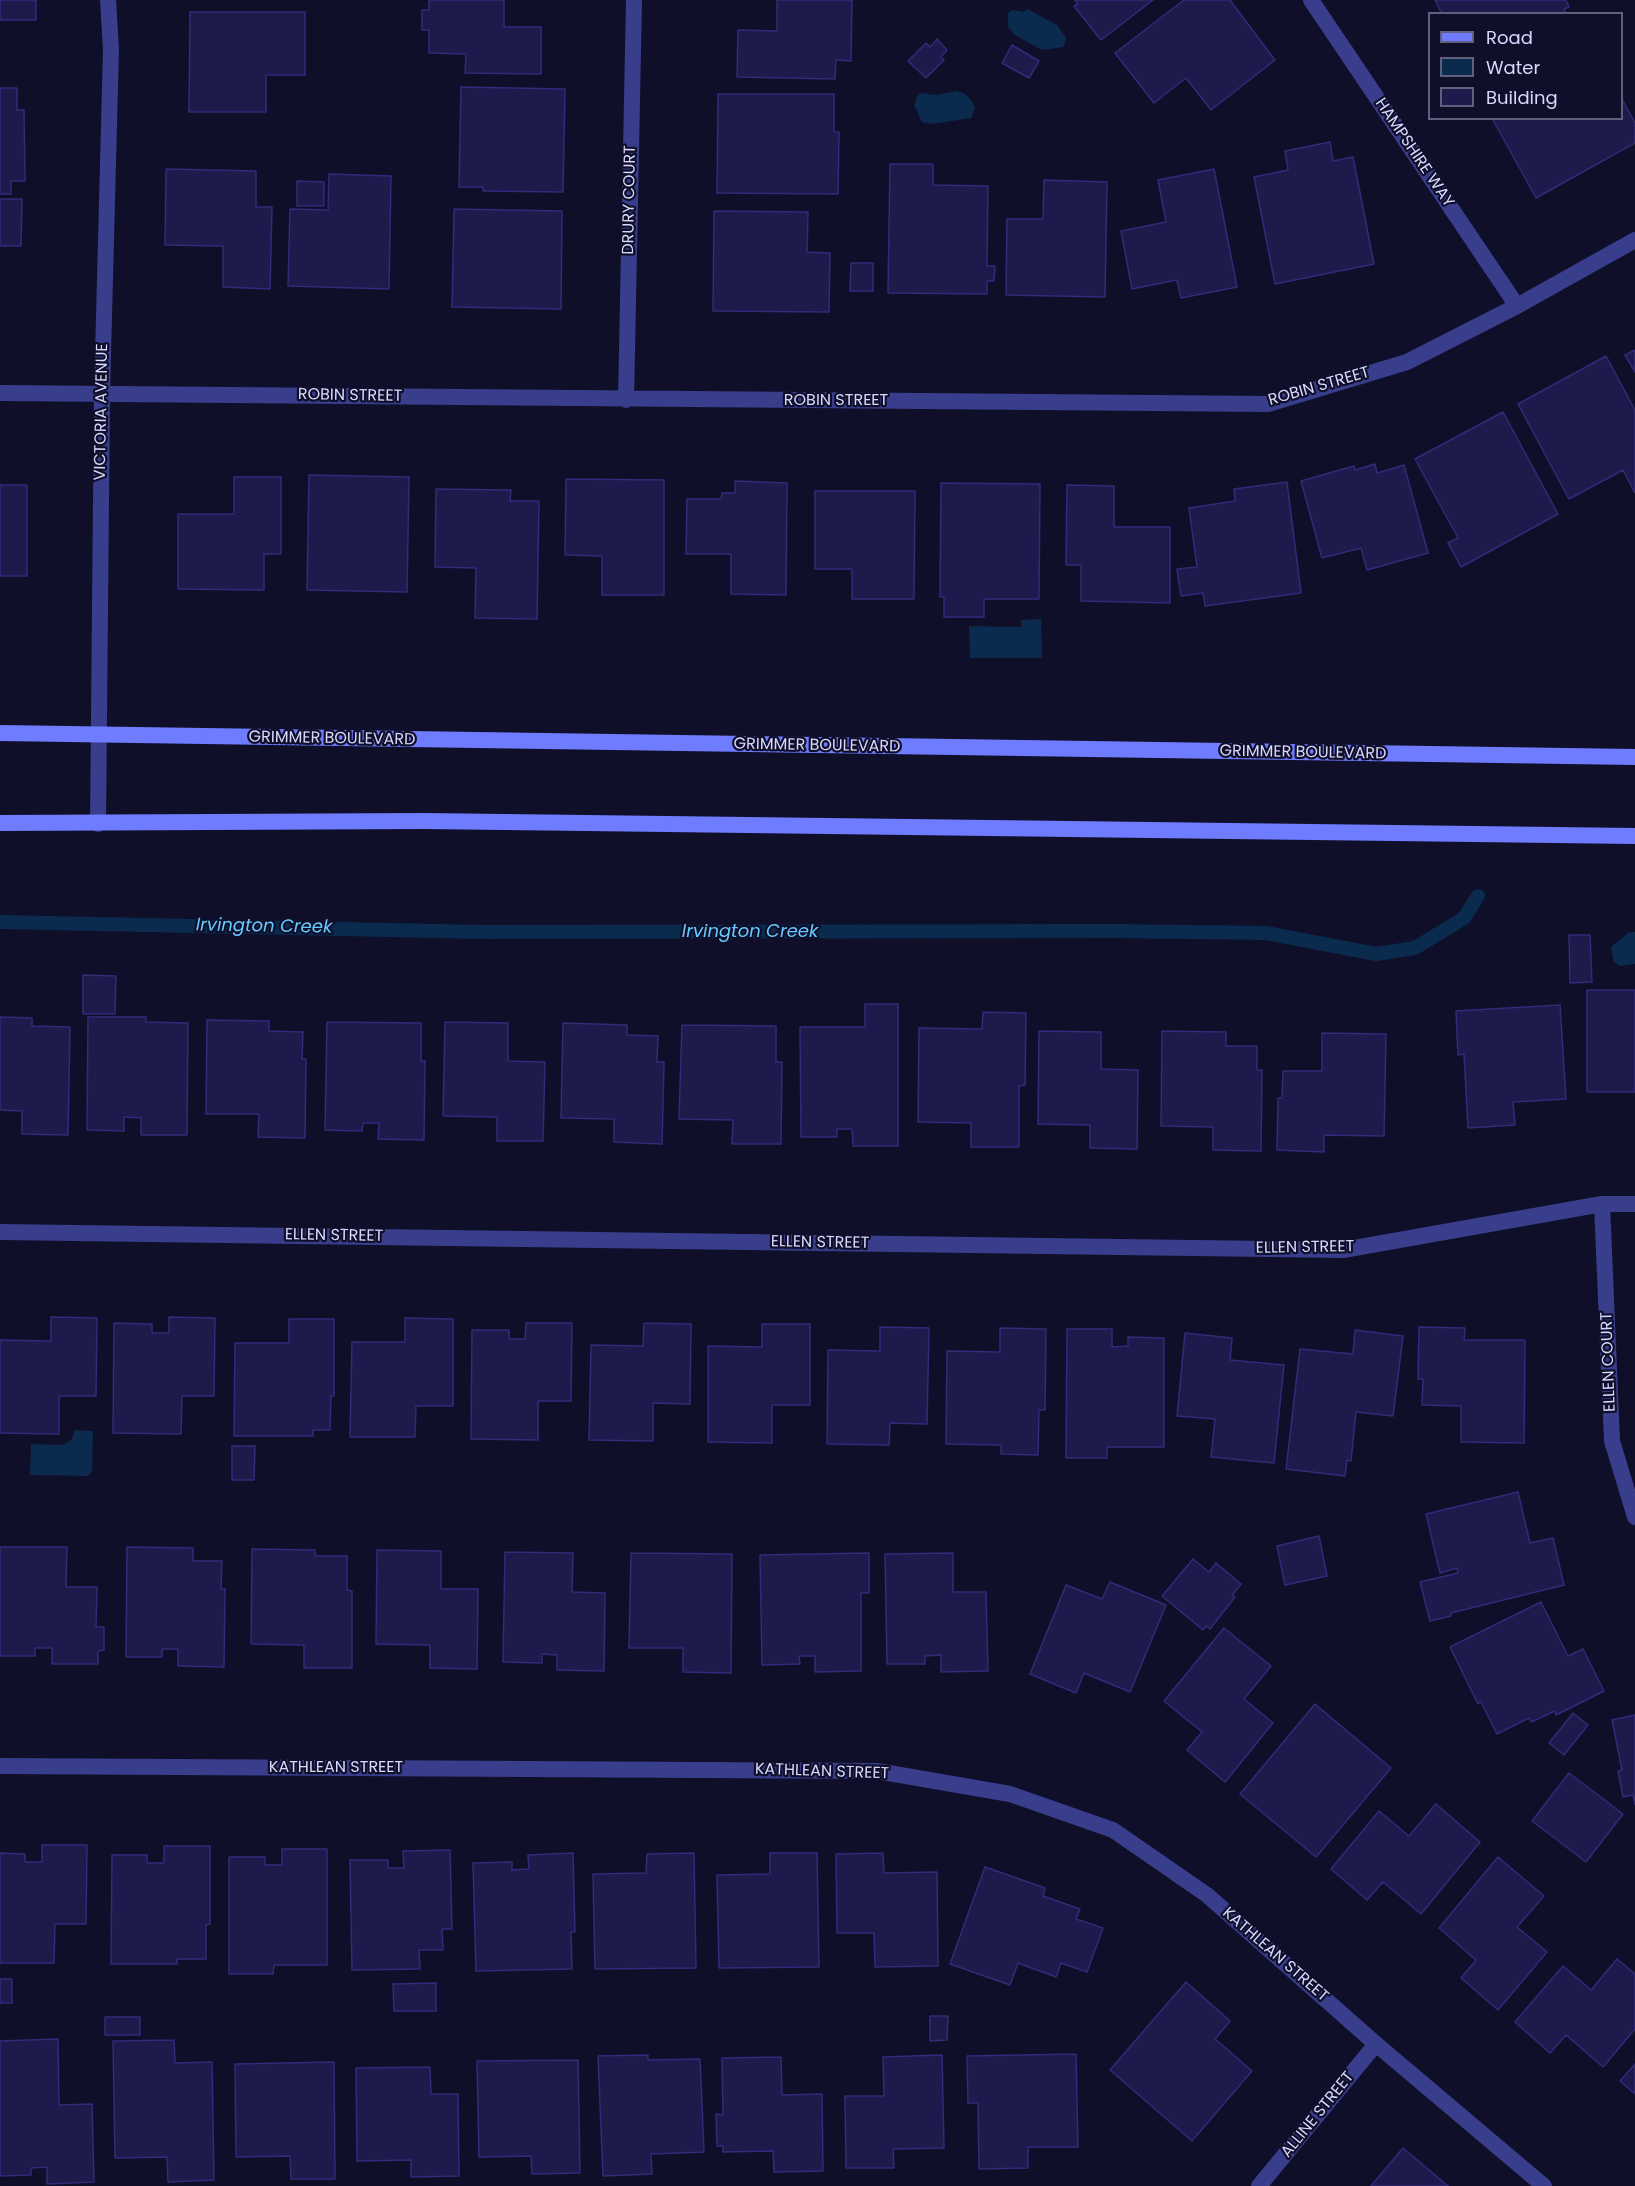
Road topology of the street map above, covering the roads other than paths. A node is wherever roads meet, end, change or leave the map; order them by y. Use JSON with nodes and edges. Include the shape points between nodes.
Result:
{"nodes":[{"id":1,"x":108,"y":0,"type":"edge"},
{"id":2,"x":634,"y":0,"type":"edge"},
{"id":3,"x":1311,"y":0,"type":"edge"},
{"id":4,"x":1635,"y":240,"type":"edge"},
{"id":5,"x":1517,"y":306,"type":"junction"},
{"id":6,"x":0,"y":393,"type":"edge"},
{"id":7,"x":102,"y":393,"type":"junction"},
{"id":8,"x":626,"y":400,"type":"junction"},
{"id":9,"x":0,"y":733,"type":"edge"},
{"id":10,"x":98,"y":734,"type":"junction"},
{"id":11,"x":1635,"y":757,"type":"edge"},
{"id":12,"x":0,"y":823,"type":"edge"},
{"id":13,"x":98,"y":824,"type":"junction"},
{"id":14,"x":1635,"y":836,"type":"edge"},
{"id":15,"x":1602,"y":1204,"type":"junction"},
{"id":16,"x":1635,"y":1204,"type":"edge"},
{"id":17,"x":0,"y":1232,"type":"edge"},
{"id":18,"x":1635,"y":1517,"type":"edge"},
{"id":19,"x":0,"y":1767,"type":"edge"},
{"id":20,"x":1376,"y":2044,"type":"junction"},
{"id":21,"x":1259,"y":2186,"type":"edge"},
{"id":22,"x":1544,"y":2186,"type":"edge"}],
"edges":[{"from":1,"to":7,"type":"street","name":"VICTORIA AVENUE","via":[[111,49]]},
{"from":2,"to":8,"type":"street","name":"DRURY COURT"},
{"from":3,"to":5,"type":"street","name":"HAMPSHIRE WAY"},
{"from":4,"to":5,"type":"street","name":"ROBIN STREET"},
{"from":5,"to":8,"type":"street","name":"ROBIN STREET","via":[[1407,362],[1268,404]]},
{"from":6,"to":7,"type":"street","name":"ROBIN STREET"},
{"from":7,"to":8,"type":"street","name":"ROBIN STREET"},
{"from":7,"to":10,"type":"street","name":"VICTORIA AVENUE"},
{"from":9,"to":10,"type":"main road","name":"GRIMMER BOULEVARD"},
{"from":10,"to":11,"type":"main road","name":"GRIMMER BOULEVARD"},
{"from":10,"to":13,"type":"street","name":"VICTORIA AVENUE"},
{"from":12,"to":13,"type":"main road"},
{"from":13,"to":14,"type":"main road","via":[[424,821]]},
{"from":15,"to":16,"type":"street","name":"ELLEN STREET"},
{"from":15,"to":17,"type":"street","name":"ELLEN STREET","via":[[1343,1250]]},
{"from":15,"to":18,"type":"street","name":"ELLEN COURT","via":[[1612,1441]]},
{"from":19,"to":20,"type":"street","name":"KATHLEAN STREET","via":[[878,1771],[1010,1794],[1113,1830],[1207,1895]]},
{"from":20,"to":21,"type":"street","name":"ALLINE STREET"},
{"from":20,"to":22,"type":"street","name":"KATHLEAN STREET"}]}
